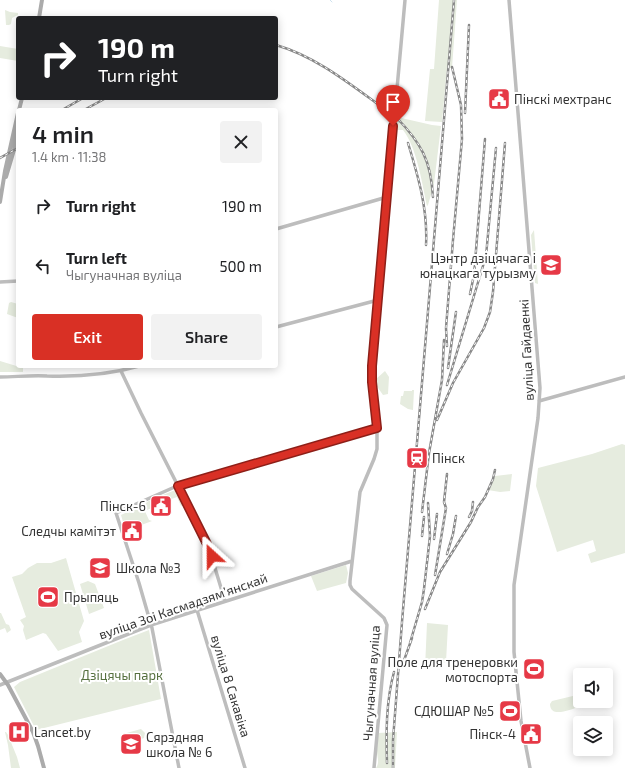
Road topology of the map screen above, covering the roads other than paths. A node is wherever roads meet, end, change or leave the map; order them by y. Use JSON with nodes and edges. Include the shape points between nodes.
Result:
{"nodes":[{"id":1,"x":42,"y":0,"type":"edge"},
{"id":2,"x":405,"y":0,"type":"edge"},
{"id":3,"x":509,"y":0,"type":"edge"},
{"id":4,"x":39,"y":16,"type":"edge"},
{"id":5,"x":16,"y":122,"type":"edge"},
{"id":6,"x":16,"y":136,"type":"edge"},
{"id":7,"x":4,"y":182,"type":"junction"},
{"id":8,"x":387,"y":197,"type":"junction"},
{"id":9,"x":0,"y":202,"type":"edge"},
{"id":10,"x":278,"y":227,"type":"edge"},
{"id":11,"x":0,"y":282,"type":"edge"},
{"id":12,"x":16,"y":282,"type":"edge"},
{"id":13,"x":378,"y":300,"type":"junction"},
{"id":14,"x":278,"y":326,"type":"edge"},
{"id":15,"x":132,"y":368,"type":"edge"},
{"id":16,"x":121,"y":371,"type":"junction"},
{"id":17,"x":0,"y":377,"type":"edge"},
{"id":18,"x":625,"y":377,"type":"edge"},
{"id":19,"x":539,"y":401,"type":"junction"},
{"id":20,"x":377,"y":428,"type":"junction"},
{"id":21,"x":178,"y":486,"type":"junction"},
{"id":22,"x":352,"y":561,"type":"junction"},
{"id":23,"x":226,"y":601,"type":"junction"},
{"id":24,"x":198,"y":610,"type":"junction"},
{"id":25,"x":151,"y":625,"type":"junction"},
{"id":26,"x":0,"y":674,"type":"edge"},
{"id":27,"x":6,"y":683,"type":"junction"},
{"id":28,"x":0,"y":685,"type":"edge"},
{"id":29,"x":44,"y":768,"type":"edge"},
{"id":30,"x":179,"y":768,"type":"edge"},
{"id":31,"x":245,"y":768,"type":"edge"},
{"id":32,"x":374,"y":768,"type":"edge"},
{"id":33,"x":530,"y":768,"type":"edge"}],
"edges":[{"from":1,"to":4,"type":"main road"},
{"from":2,"to":8,"type":"street","name":"Чыгуначная вуліца"},
{"from":3,"to":19,"type":"street","name":"вуліца Гайдаенкі","via":[[538,352]]},
{"from":5,"to":7,"type":"main road"},
{"from":6,"to":7,"type":"main road","via":[[12,160]]},
{"from":7,"to":9,"type":"main road"},
{"from":8,"to":10,"type":"street"},
{"from":8,"to":13,"type":"street","name":"Чыгуначная вуліца"},
{"from":11,"to":12,"type":"street"},
{"from":13,"to":14,"type":"street"},
{"from":13,"to":20,"type":"street","name":"Чыгуначная вуліца","via":[[372,375]]},
{"from":15,"to":16,"type":"street"},
{"from":16,"to":17,"type":"street","via":[[86,376]]},
{"from":16,"to":21,"type":"street"},
{"from":18,"to":19,"type":"street"},
{"from":19,"to":33,"type":"street","name":"вуліца Гайдаенкі","via":[[514,585],[514,652],[521,721]]},
{"from":20,"to":21,"type":"street"},
{"from":20,"to":22,"type":"street","name":"Чыгуначная вуліца","via":[[377,449],[360,492]]},
{"from":21,"to":23,"type":"street","via":[[208,545]]},
{"from":21,"to":25,"type":"street","via":[[116,513]]},
{"from":22,"to":23,"type":"street","name":"вуліца Зоі Касмадзямʼянскай"},
{"from":22,"to":32,"type":"street","name":"Чыгуначная вуліца","via":[[351,587],[384,618],[387,624]]},
{"from":23,"to":24,"type":"street","name":"вуліца Зоі Касмадзямʼянскай"},
{"from":24,"to":25,"type":"street","name":"вуліца Зоі Касмадзямʼянскай"},
{"from":24,"to":31,"type":"street","name":"вуліца 8 Сакавіка"},
{"from":25,"to":27,"type":"street","name":"вуліца Зоі Касмадзямʼянскай"},
{"from":25,"to":30,"type":"street"},
{"from":26,"to":27,"type":"main road"},
{"from":27,"to":28,"type":"street","name":"вуліца Зоі Касмадзямʼянскай"},
{"from":27,"to":29,"type":"main road","via":[[36,738]]}]}
